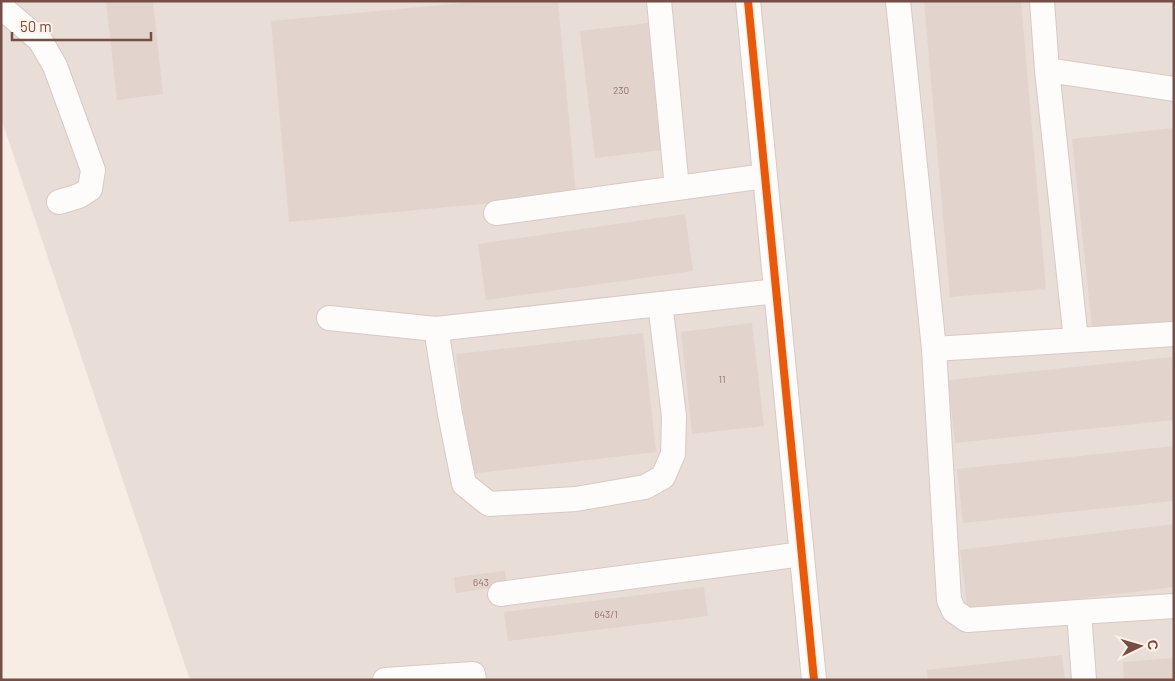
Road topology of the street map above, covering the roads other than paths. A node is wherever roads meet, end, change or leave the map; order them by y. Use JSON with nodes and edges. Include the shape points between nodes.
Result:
{"nodes":[{"id":1,"x":659,"y":1,"type":"edge"},
{"id":2,"x":748,"y":1,"type":"edge"},
{"id":3,"x":898,"y":1,"type":"edge"},
{"id":4,"x":1042,"y":1,"type":"edge"},
{"id":5,"x":1,"y":7,"type":"edge"},
{"id":6,"x":1047,"y":70,"type":"junction"},
{"id":7,"x":1174,"y":89,"type":"edge"},
{"id":8,"x":765,"y":176,"type":"junction"},
{"id":9,"x":677,"y":188,"type":"junction"},
{"id":10,"x":59,"y":202,"type":"dead end"},
{"id":11,"x":496,"y":213,"type":"dead end"},
{"id":12,"x":776,"y":291,"type":"junction"},
{"id":13,"x":660,"y":304,"type":"junction"},
{"id":14,"x":329,"y":318,"type":"dead end"},
{"id":15,"x":436,"y":329,"type":"junction"},
{"id":16,"x":1174,"y":334,"type":"edge"},
{"id":17,"x":1076,"y":340,"type":"junction"},
{"id":18,"x":934,"y":349,"type":"junction"},
{"id":19,"x":802,"y":554,"type":"junction"},
{"id":20,"x":500,"y":594,"type":"dead end"},
{"id":21,"x":1174,"y":606,"type":"edge"},
{"id":22,"x":1079,"y":612,"type":"junction"},
{"id":23,"x":385,"y":680,"type":"edge"},
{"id":24,"x":474,"y":680,"type":"edge"},
{"id":25,"x":814,"y":680,"type":"edge"},
{"id":26,"x":1084,"y":680,"type":"edge"}],
"edges":[{"from":1,"to":9,"type":"street"},
{"from":2,"to":8,"type":"street"},
{"from":3,"to":18,"type":"street"},
{"from":4,"to":6,"type":"street"},
{"from":5,"to":10,"type":"street","via":[[40,40],[55,66],[93,170],[90,189]]},
{"from":6,"to":7,"type":"street"},
{"from":6,"to":17,"type":"street"},
{"from":8,"to":9,"type":"street"},
{"from":8,"to":12,"type":"street"},
{"from":9,"to":11,"type":"street"},
{"from":12,"to":13,"type":"street"},
{"from":12,"to":19,"type":"street"},
{"from":13,"to":15,"type":"street"},
{"from":13,"to":15,"type":"street","via":[[674,416],[673,454],[663,477],[645,487],[576,499],[488,504],[464,484]]},
{"from":14,"to":15,"type":"street"},
{"from":16,"to":17,"type":"street"},
{"from":17,"to":18,"type":"street"},
{"from":18,"to":22,"type":"street","via":[[949,600],[954,611],[967,620]]},
{"from":19,"to":20,"type":"street"},
{"from":19,"to":25,"type":"street"},
{"from":21,"to":22,"type":"street"},
{"from":22,"to":26,"type":"street"},
{"from":23,"to":24,"type":"street","via":[[473,674]]}]}
